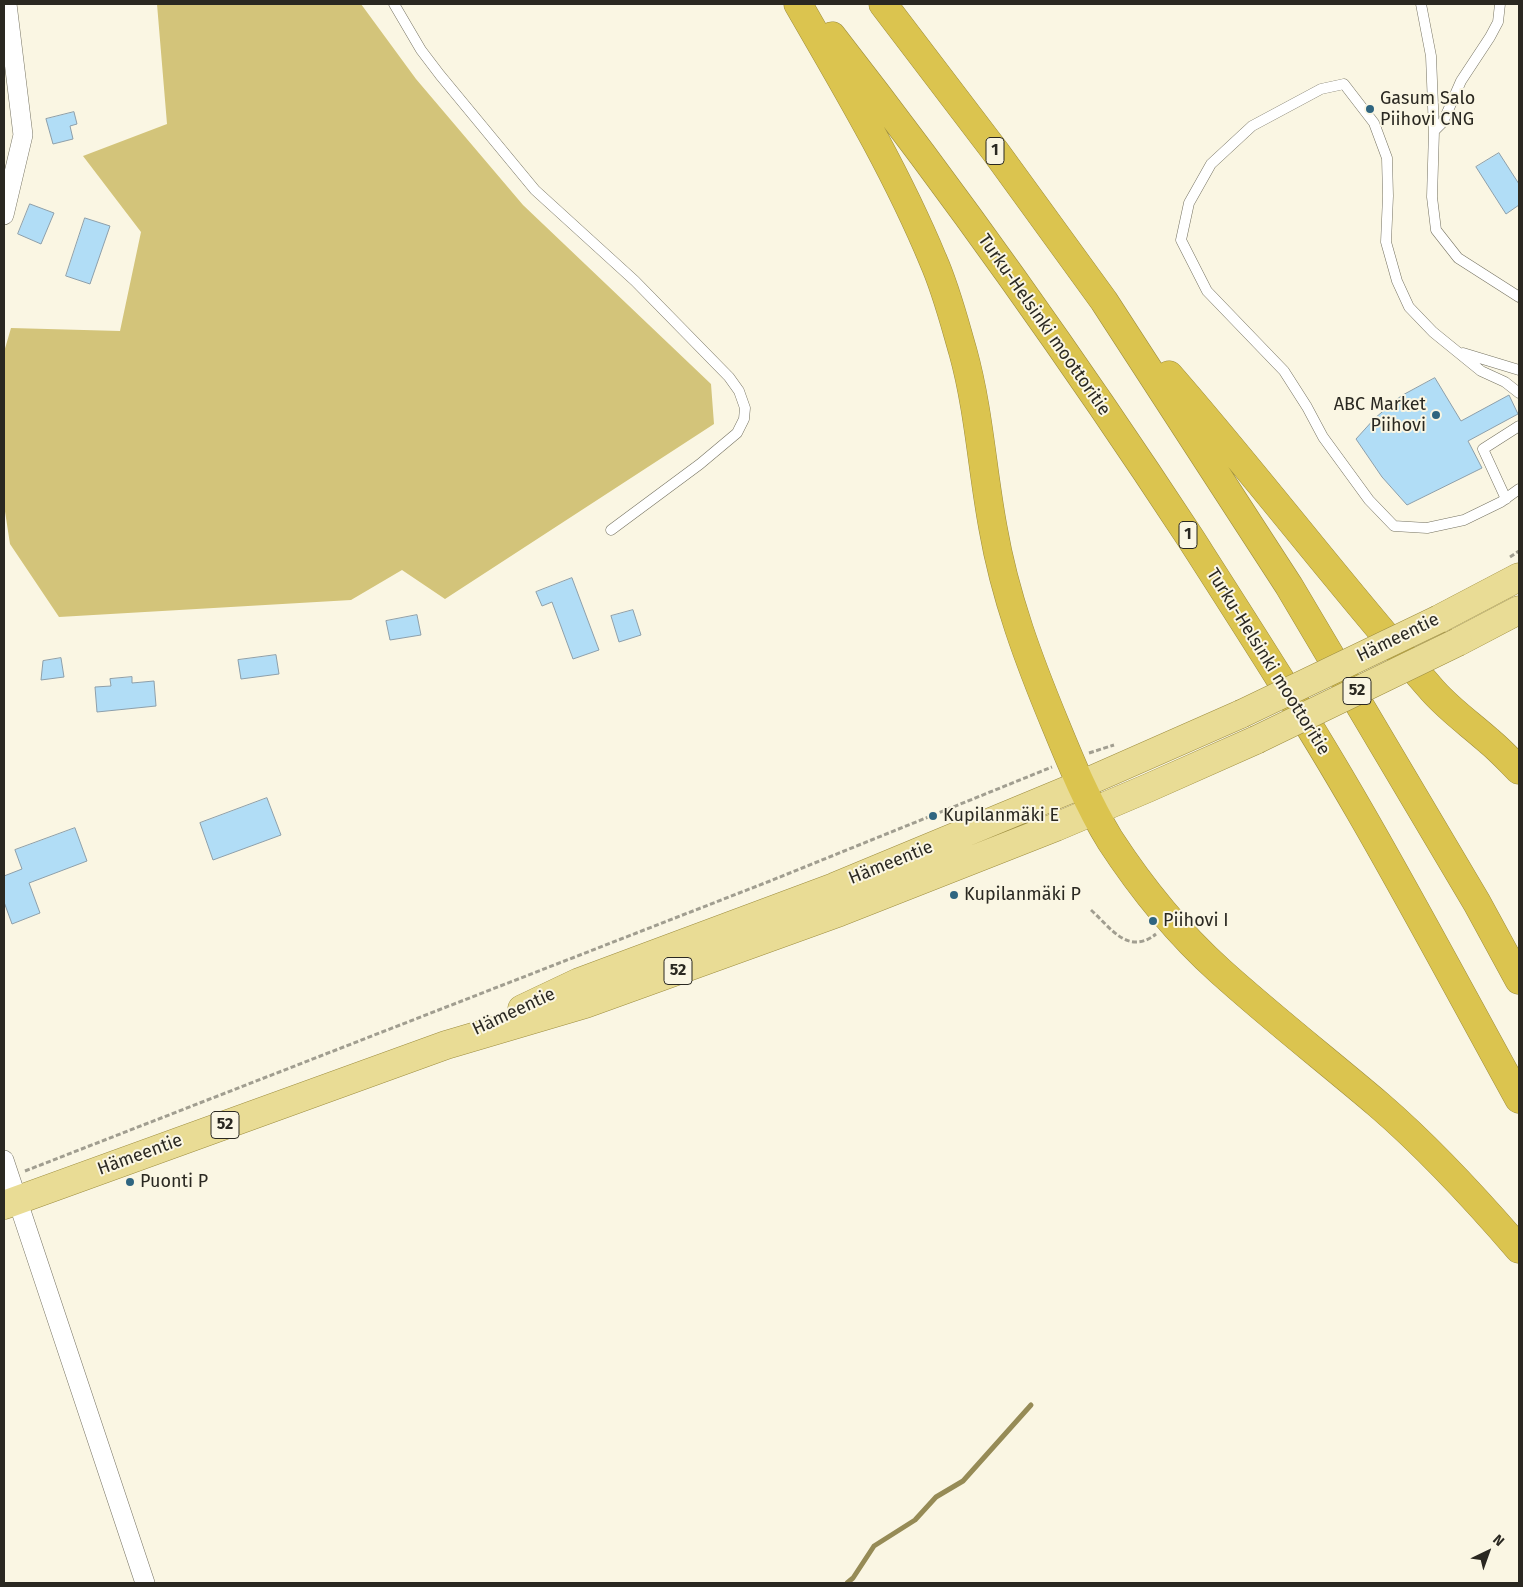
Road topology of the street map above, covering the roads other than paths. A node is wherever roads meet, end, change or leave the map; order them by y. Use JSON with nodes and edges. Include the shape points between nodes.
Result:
{"nodes":[{"id":1,"x":7,"y":4,"type":"edge"},
{"id":2,"x":394,"y":4,"type":"edge"},
{"id":3,"x":798,"y":4,"type":"edge"},
{"id":4,"x":807,"y":4,"type":"edge"},
{"id":5,"x":883,"y":4,"type":"edge"},
{"id":6,"x":1421,"y":4,"type":"edge"},
{"id":7,"x":1500,"y":4,"type":"edge"},
{"id":8,"x":1434,"y":131,"type":"junction"},
{"id":9,"x":4,"y":215,"type":"edge"},
{"id":10,"x":1519,"y":297,"type":"edge"},
{"id":11,"x":1104,"y":300,"type":"junction"},
{"id":12,"x":1457,"y":351,"type":"junction"},
{"id":13,"x":1519,"y":370,"type":"edge"},
{"id":14,"x":1519,"y":393,"type":"edge"},
{"id":15,"x":1519,"y":426,"type":"edge"},
{"id":16,"x":1519,"y":489,"type":"edge"},
{"id":17,"x":1506,"y":499,"type":"junction"},
{"id":18,"x":611,"y":530,"type":"dead end"},
{"id":19,"x":1519,"y":577,"type":"edge"},
{"id":20,"x":1519,"y":610,"type":"edge"},
{"id":21,"x":1489,"y":741,"type":"junction"},
{"id":22,"x":1519,"y":760,"type":"edge"},
{"id":23,"x":1519,"y":770,"type":"edge"},
{"id":24,"x":1080,"y":785,"type":"junction"},
{"id":25,"x":1094,"y":811,"type":"junction"},
{"id":26,"x":1519,"y":980,"type":"edge"},
{"id":27,"x":446,"y":1045,"type":"junction"},
{"id":28,"x":1519,"y":1099,"type":"edge"},
{"id":29,"x":9,"y":1185,"type":"edge"},
{"id":30,"x":1519,"y":1249,"type":"edge"},
{"id":31,"x":145,"y":1583,"type":"edge"}],
"edges":[{"from":1,"to":9,"type":"street","via":[[23,135]]},
{"from":2,"to":18,"type":"lane","via":[[430,62],[535,190],[635,282],[729,377],[741,396],[745,414],[737,432],[700,464]]},
{"from":3,"to":24,"type":"highway","via":[[896,179],[934,261],[964,354],[1005,586],[1029,661]]},
{"from":4,"to":28,"type":"highway","name":"Turku-Helsinki moottoritie","number":"1","via":[[1010,274],[1144,468],[1244,621],[1358,808]]},
{"from":5,"to":11,"type":"highway","number":"1"},
{"from":6,"to":8,"type":"lane","via":[[1431,56]]},
{"from":7,"to":8,"type":"lane","via":[[1494,30],[1461,81],[1443,122]]},
{"from":8,"to":10,"type":"lane","via":[[1432,197],[1436,230],[1458,258]]},
{"from":11,"to":21,"type":"highway","via":[[1227,441],[1434,692]]},
{"from":11,"to":26,"type":"highway","number":"1","via":[[1289,586],[1477,903]]},
{"from":12,"to":13,"type":"lane"},
{"from":12,"to":14,"type":"lane","via":[[1481,371],[1505,382]]},
{"from":12,"to":17,"type":"lane","via":[[1433,332],[1409,306],[1397,281],[1386,242],[1386,158],[1374,123],[1344,84],[1321,90],[1252,126],[1211,164],[1190,203],[1180,240],[1207,291],[1284,371],[1323,437],[1369,500],[1394,526],[1427,528],[1464,520]]},
{"from":15,"to":17,"type":"lane","via":[[1483,449]]},
{"from":16,"to":17,"type":"lane"},
{"from":19,"to":24,"type":"main road","name":"Hämeentie","number":"52","bridge":true,"via":[[1241,714]]},
{"from":20,"to":25,"type":"main road","name":"Hämeentie","number":"52","bridge":true,"via":[[1256,740]]},
{"from":21,"to":22,"type":"highway"},
{"from":21,"to":23,"type":"highway"},
{"from":24,"to":25,"type":"highway"},
{"from":24,"to":27,"type":"main road","name":"Hämeentie","number":"52","via":[[834,887],[579,982]]},
{"from":25,"to":27,"type":"main road","name":"Hämeentie","number":"52","via":[[767,939],[585,1004]]},
{"from":25,"to":30,"type":"highway","via":[[1141,882],[1185,936],[1218,970],[1383,1108],[1481,1204]]},
{"from":27,"to":29,"type":"main road","name":"Hämeentie","number":"52"},
{"from":29,"to":31,"type":"street"}]}
